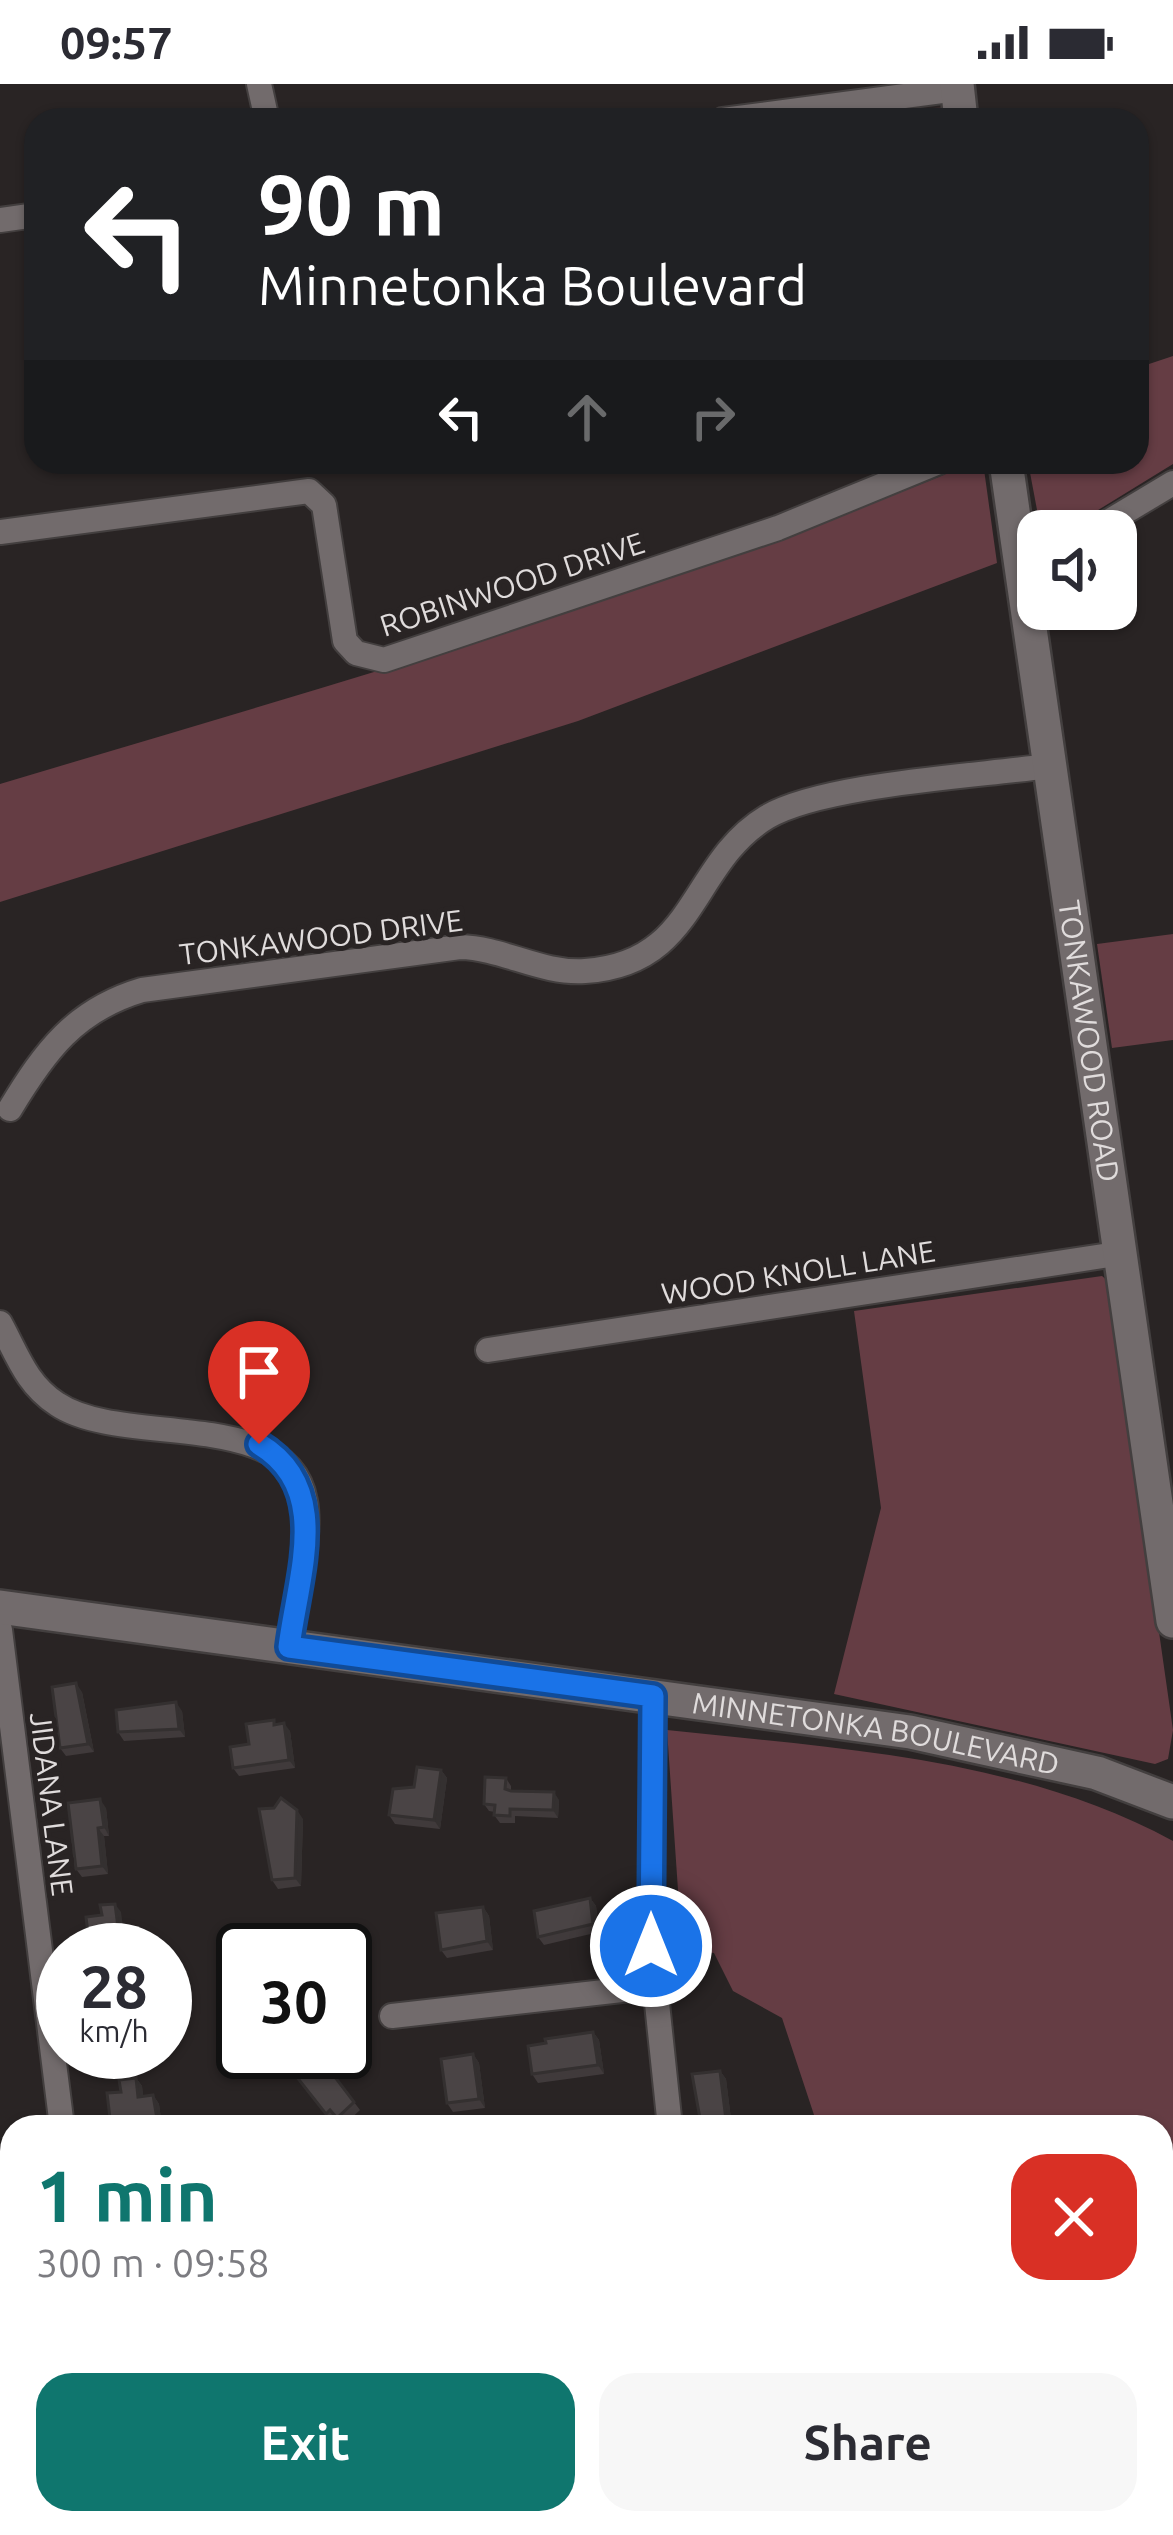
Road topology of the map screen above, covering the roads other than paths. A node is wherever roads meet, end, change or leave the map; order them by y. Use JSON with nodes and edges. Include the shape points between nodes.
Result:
{"nodes":[{"id":1,"x":958,"y":98,"type":"edge"},
{"id":2,"x":852,"y":108,"type":"edge"},
{"id":3,"x":910,"y":474,"type":"edge"},
{"id":4,"x":1009,"y":474,"type":"edge"},
{"id":5,"x":1173,"y":483,"type":"edge"},
{"id":6,"x":1018,"y":510,"type":"edge"},
{"id":7,"x":1129,"y":510,"type":"edge"},
{"id":8,"x":0,"y":532,"type":"edge"},
{"id":9,"x":1036,"y":630,"type":"edge"},
{"id":10,"x":1048,"y":766,"type":"junction"},
{"id":11,"x":10,"y":1108,"type":"dead end"},
{"id":12,"x":1116,"y":1254,"type":"junction"},
{"id":13,"x":0,"y":1323,"type":"edge"},
{"id":14,"x":488,"y":1350,"type":"dead end"},
{"id":15,"x":0,"y":1607,"type":"edge"},
{"id":16,"x":1173,"y":1621,"type":"edge"},
{"id":17,"x":0,"y":1630,"type":"edge"},
{"id":18,"x":289,"y":1647,"type":"junction"},
{"id":19,"x":653,"y":1696,"type":"junction"},
{"id":20,"x":1173,"y":1802,"type":"edge"},
{"id":21,"x":657,"y":1986,"type":"junction"},
{"id":22,"x":392,"y":2016,"type":"dead end"},
{"id":23,"x":61,"y":2115,"type":"edge"},
{"id":24,"x":669,"y":2115,"type":"edge"}],
"edges":[{"from":1,"to":2,"type":"street"},
{"from":3,"to":8,"type":"street","name":"ROBINWOOD DRIVE","via":[[778,528],[384,660],[345,641],[324,505],[309,491]]},
{"from":4,"to":6,"type":"main road","name":"TONKAWOOD ROAD"},
{"from":5,"to":7,"type":"street"},
{"from":9,"to":10,"type":"main road","name":"TONKAWOOD ROAD"},
{"from":10,"to":11,"type":"street","name":"TONKAWOOD DRIVE","via":[[822,797],[780,811],[733,847],[670,937],[614,967],[551,970],[460,947],[112,999],[60,1034]]},
{"from":10,"to":12,"type":"main road","name":"TONKAWOOD ROAD"},
{"from":12,"to":14,"type":"street","name":"WOOD KNOLL LANE"},
{"from":12,"to":16,"type":"main road","name":"TONKAWOOD ROAD"},
{"from":13,"to":18,"type":"street","via":[[35,1386],[78,1416],[259,1444],[292,1469],[307,1507]]},
{"from":15,"to":18,"type":"main road","name":"MINNETONKA BOULEVARD"},
{"from":17,"to":23,"type":"street","name":"JIDANA LANE"},
{"from":18,"to":19,"type":"main road","name":"MINNETONKA BOULEVARD"},
{"from":19,"to":20,"type":"main road","name":"MINNETONKA BOULEVARD","via":[[910,1732],[1097,1773]]},
{"from":19,"to":21,"type":"street"},
{"from":21,"to":22,"type":"street"},
{"from":21,"to":24,"type":"street"}]}
